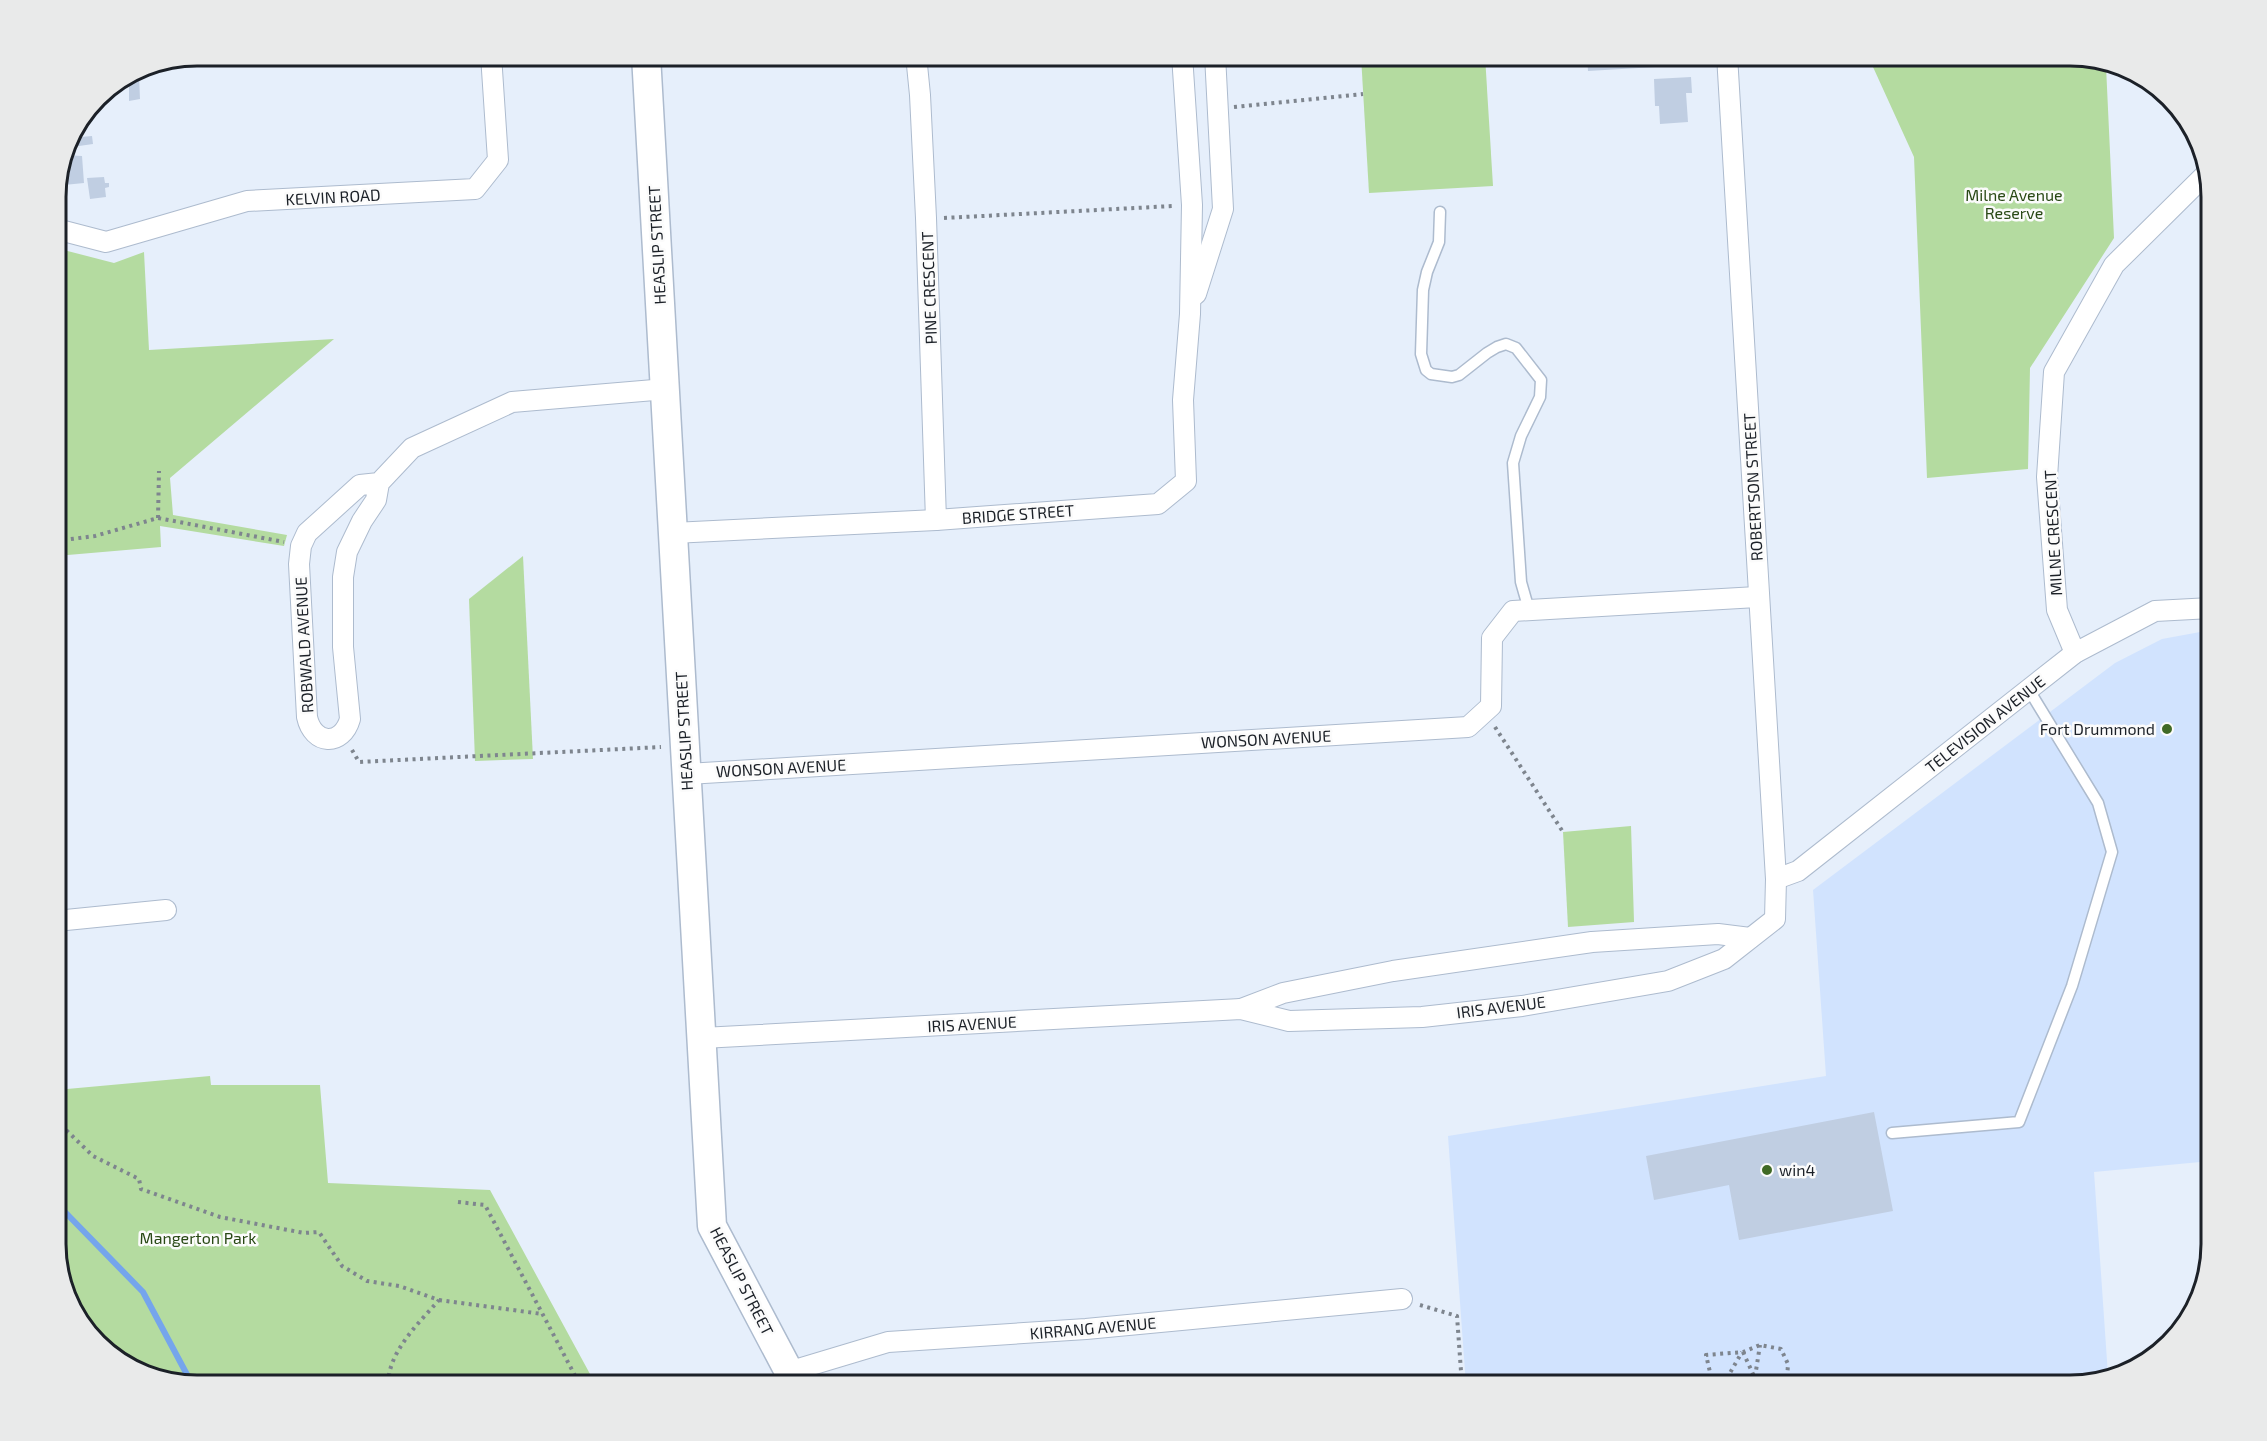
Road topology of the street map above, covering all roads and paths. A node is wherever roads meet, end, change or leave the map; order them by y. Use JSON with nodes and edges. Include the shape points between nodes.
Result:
{"nodes":[{"id":1,"x":492,"y":66,"type":"edge"},
{"id":2,"x":647,"y":66,"type":"edge"},
{"id":3,"x":917,"y":66,"type":"edge"},
{"id":4,"x":1183,"y":66,"type":"edge"},
{"id":5,"x":1216,"y":66,"type":"edge"},
{"id":6,"x":1728,"y":66,"type":"edge"},
{"id":7,"x":1363,"y":94,"type":"dead end"},
{"id":8,"x":1219,"y":109,"type":"junction"},
{"id":9,"x":2200,"y":180,"type":"edge"},
{"id":10,"x":1192,"y":205,"type":"junction"},
{"id":11,"x":1440,"y":212,"type":"dead end"},
{"id":12,"x":926,"y":218,"type":"junction"},
{"id":13,"x":66,"y":232,"type":"edge"},
{"id":14,"x":1190,"y":314,"type":"junction"},
{"id":15,"x":666,"y":389,"type":"junction"},
{"id":16,"x":159,"y":471,"type":"dead end"},
{"id":17,"x":379,"y":483,"type":"junction"},
{"id":18,"x":158,"y":518,"type":"junction"},
{"id":19,"x":936,"y":520,"type":"junction"},
{"id":20,"x":673,"y":533,"type":"junction"},
{"id":21,"x":66,"y":540,"type":"edge"},
{"id":22,"x":301,"y":546,"type":"junction"},
{"id":23,"x":1757,"y":597,"type":"junction"},
{"id":24,"x":2201,"y":609,"type":"edge"},
{"id":25,"x":1529,"y":610,"type":"junction"},
{"id":26,"x":2075,"y":653,"type":"junction"},
{"id":27,"x":2029,"y":690,"type":"junction"},
{"id":28,"x":1485,"y":711,"type":"junction"},
{"id":29,"x":342,"y":734,"type":"junction"},
{"id":30,"x":685,"y":746,"type":"junction"},
{"id":31,"x":687,"y":774,"type":"junction"},
{"id":32,"x":1563,"y":832,"type":"dead end"},
{"id":33,"x":1776,"y":879,"type":"junction"},
{"id":34,"x":166,"y":910,"type":"dead end"},
{"id":35,"x":1775,"y":919,"type":"joint"},
{"id":36,"x":66,"y":920,"type":"edge"},
{"id":37,"x":1750,"y":938,"type":"junction"},
{"id":38,"x":1242,"y":1009,"type":"junction"},
{"id":39,"x":702,"y":1038,"type":"junction"},
{"id":40,"x":66,"y":1130,"type":"edge"},
{"id":41,"x":1892,"y":1133,"type":"dead end"},
{"id":42,"x":458,"y":1202,"type":"dead end"},
{"id":43,"x":1402,"y":1299,"type":"joint"},
{"id":44,"x":439,"y":1300,"type":"junction"},
{"id":45,"x":542,"y":1314,"type":"junction"},
{"id":46,"x":1760,"y":1345,"type":"junction"},
{"id":47,"x":1743,"y":1352,"type":"junction"},
{"id":48,"x":388,"y":1375,"type":"edge"},
{"id":49,"x":574,"y":1375,"type":"edge"},
{"id":50,"x":790,"y":1375,"type":"edge"},
{"id":51,"x":802,"y":1375,"type":"edge"},
{"id":52,"x":1461,"y":1375,"type":"edge"},
{"id":53,"x":1711,"y":1375,"type":"edge"},
{"id":54,"x":1729,"y":1375,"type":"edge"},
{"id":55,"x":1754,"y":1375,"type":"edge"},
{"id":56,"x":1755,"y":1375,"type":"edge"},
{"id":57,"x":1787,"y":1375,"type":"edge"}],
"edges":[{"from":1,"to":13,"type":"street","name":"KELVIN ROAD","via":[[498,160],[475,189],[247,201],[106,242]]},
{"from":2,"to":15,"type":"street","name":"HEASLIP STREET"},
{"from":3,"to":12,"type":"street","name":"PINE CRESCENT"},
{"from":4,"to":10,"type":"street","name":"BRIDGE STREET"},
{"from":5,"to":8,"type":"street","name":"BRIDGE STREET"},
{"from":6,"to":23,"type":"street","name":"ROBERTSON STREET"},
{"from":7,"to":8,"type":"path"},
{"from":8,"to":14,"type":"street","name":"BRIDGE STREET","via":[[1223,209]]},
{"from":9,"to":26,"type":"street","name":"MILNE CRESCENT","via":[[2114,265],[2054,372],[2048,488],[2057,610]]},
{"from":10,"to":12,"type":"path"},
{"from":10,"to":14,"type":"street","name":"BRIDGE STREET"},
{"from":11,"to":25,"type":"lane","via":[[1438,242],[1424,290],[1421,354],[1426,370],[1431,374],[1459,375],[1497,346],[1506,344],[1516,348],[1541,380],[1540,397],[1513,463],[1521,582]]},
{"from":12,"to":19,"type":"street","name":"PINE CRESCENT"},
{"from":14,"to":19,"type":"street","name":"BRIDGE STREET","via":[[1182,400],[1186,481],[1158,504]]},
{"from":15,"to":17,"type":"street","via":[[512,402],[412,448]]},
{"from":15,"to":20,"type":"street","name":"HEASLIP STREET"},
{"from":16,"to":18,"type":"path"},
{"from":17,"to":22,"type":"street","via":[[360,485],[307,533]]},
{"from":17,"to":29,"type":"street","via":[[376,500],[347,552],[343,577],[343,647],[350,719]]},
{"from":18,"to":21,"type":"path","via":[[95,536]]},
{"from":18,"to":22,"type":"path"},
{"from":19,"to":20,"type":"street","name":"BRIDGE STREET"},
{"from":20,"to":30,"type":"street","name":"HEASLIP STREET"},
{"from":22,"to":29,"type":"street","name":"ROBWALD AVENUE","via":[[309,728],[323,739]]},
{"from":23,"to":25,"type":"street"},
{"from":23,"to":33,"type":"street","name":"ROBERTSON STREET"},
{"from":24,"to":26,"type":"street","name":"TELEVISION AVENUE","via":[[2155,611]]},
{"from":25,"to":28,"type":"street","via":[[1513,611],[1492,638],[1491,706]]},
{"from":26,"to":27,"type":"street","name":"TELEVISION AVENUE"},
{"from":27,"to":33,"type":"street","name":"TELEVISION AVENUE","via":[[1798,871]]},
{"from":27,"to":41,"type":"lane","via":[[2098,802],[2112,852],[2072,986],[2019,1122]]},
{"from":28,"to":31,"type":"street","name":"WONSON AVENUE","via":[[1468,727]]},
{"from":28,"to":32,"type":"path"},
{"from":29,"to":30,"type":"path","via":[[359,762]]},
{"from":30,"to":31,"type":"street","name":"HEASLIP STREET"},
{"from":31,"to":39,"type":"street","name":"HEASLIP STREET"},
{"from":33,"to":35,"type":"street","name":"ROBERTSON STREET"},
{"from":34,"to":36,"type":"street"},
{"from":35,"to":37,"type":"street","name":"IRIS AVENUE"},
{"from":37,"to":38,"type":"street","name":"IRIS AVENUE","via":[[1718,934],[1592,942],[1394,971],[1283,993]]},
{"from":37,"to":38,"type":"street","name":"IRIS AVENUE","via":[[1724,959],[1668,981],[1522,1006],[1422,1017],[1289,1021]]},
{"from":38,"to":39,"type":"street","name":"IRIS AVENUE"},
{"from":39,"to":50,"type":"street","name":"HEASLIP STREET","via":[[712,1226]]},
{"from":40,"to":44,"type":"path","via":[[93,1156],[139,1179],[141,1189],[220,1217],[304,1233],[319,1232],[342,1266],[367,1281],[399,1286]]},
{"from":42,"to":45,"type":"path","via":[[485,1205]]},
{"from":43,"to":51,"type":"street","name":"KIRRANG AVENUE","via":[[1086,1329],[888,1342]]},
{"from":43,"to":52,"type":"path","via":[[1457,1316]]},
{"from":44,"to":45,"type":"path"},
{"from":44,"to":48,"type":"path","via":[[401,1344]]},
{"from":45,"to":49,"type":"path"},
{"from":46,"to":47,"type":"path"},
{"from":46,"to":56,"type":"path"},
{"from":46,"to":57,"type":"path","via":[[1781,1349],[1788,1364]]},
{"from":47,"to":53,"type":"path","via":[[1706,1355]]},
{"from":47,"to":54,"type":"path"},
{"from":47,"to":55,"type":"path"}]}
